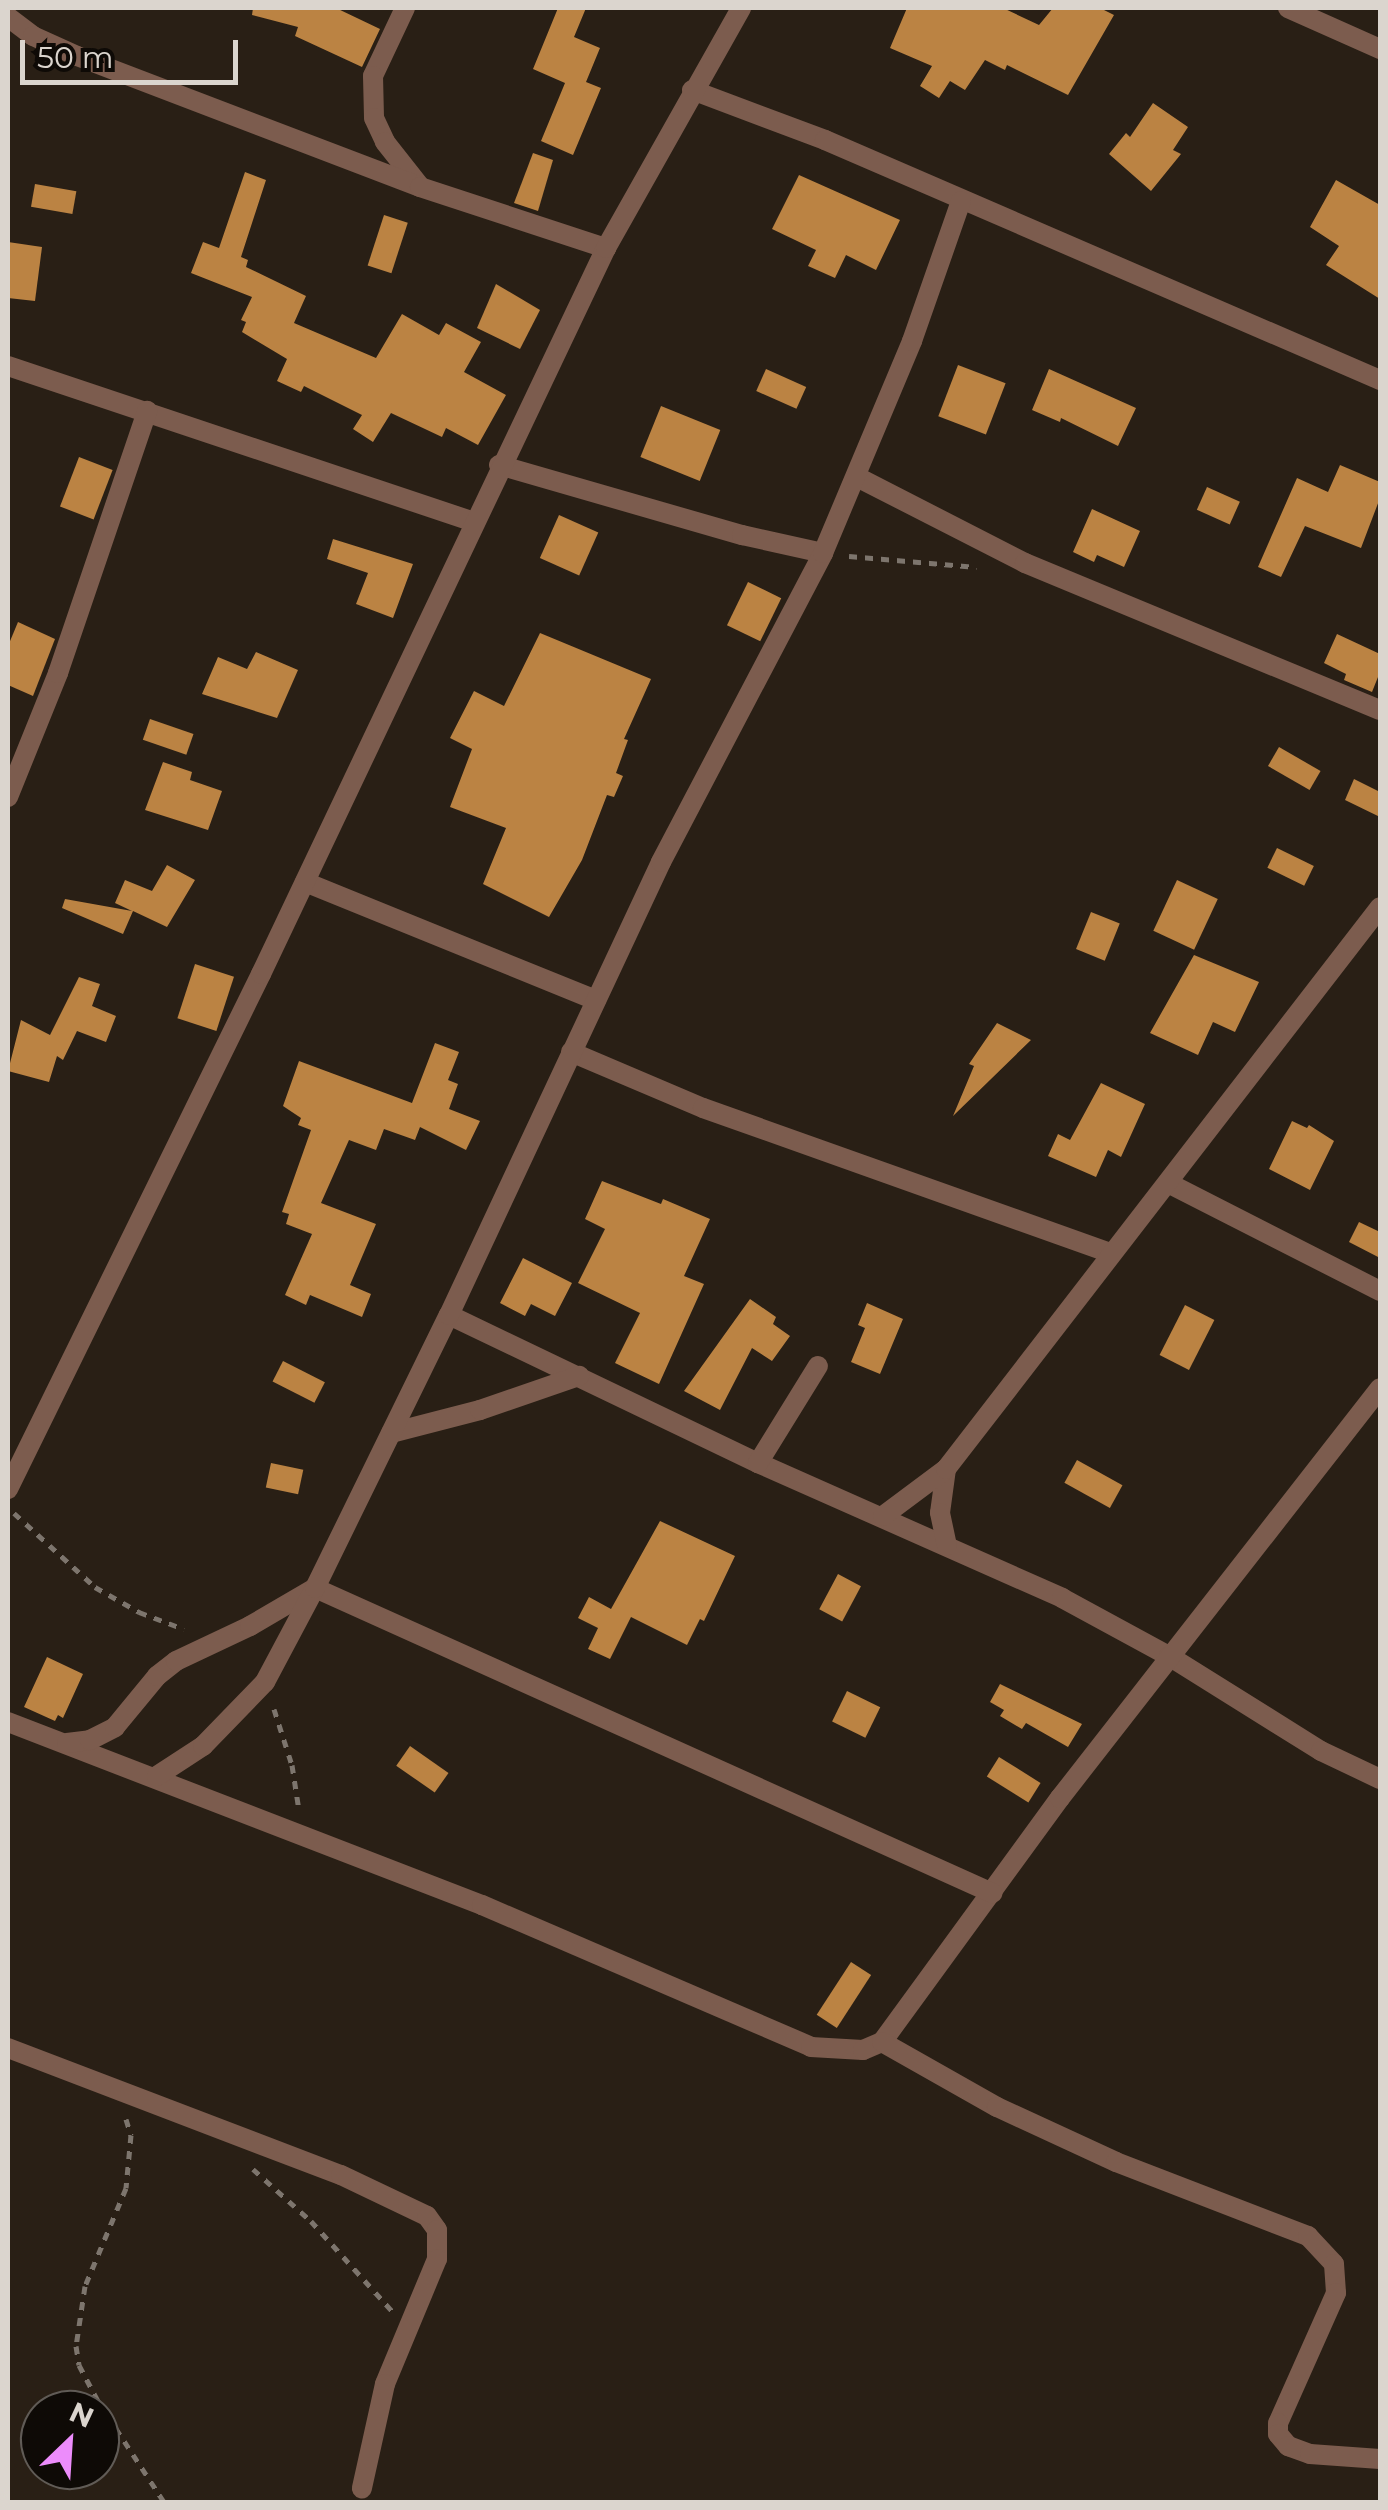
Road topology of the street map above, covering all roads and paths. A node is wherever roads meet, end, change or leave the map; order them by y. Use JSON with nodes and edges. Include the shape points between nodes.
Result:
{"nodes":[{"id":1,"x":406,"y":8,"type":"edge"},
{"id":2,"x":741,"y":8,"type":"edge"},
{"id":3,"x":1288,"y":8,"type":"edge"},
{"id":4,"x":8,"y":16,"type":"edge"},
{"id":5,"x":1380,"y":49,"type":"edge"},
{"id":6,"x":692,"y":90,"type":"junction"},
{"id":7,"x":420,"y":187,"type":"junction"},
{"id":8,"x":960,"y":201,"type":"junction"},
{"id":9,"x":606,"y":248,"type":"junction"},
{"id":10,"x":8,"y":366,"type":"edge"},
{"id":11,"x":1380,"y":380,"type":"edge"},
{"id":12,"x":147,"y":411,"type":"junction"},
{"id":13,"x":499,"y":465,"type":"junction"},
{"id":14,"x":857,"y":477,"type":"junction"},
{"id":15,"x":472,"y":522,"type":"junction"},
{"id":16,"x":824,"y":553,"type":"junction"},
{"id":17,"x":1025,"y":563,"type":"junction"},
{"id":18,"x":1380,"y":710,"type":"edge"},
{"id":19,"x":8,"y":797,"type":"edge"},
{"id":20,"x":305,"y":882,"type":"junction"},
{"id":21,"x":1380,"y":907,"type":"edge"},
{"id":22,"x":596,"y":1000,"type":"junction"},
{"id":23,"x":571,"y":1052,"type":"junction"},
{"id":24,"x":1170,"y":1184,"type":"junction"},
{"id":25,"x":1110,"y":1254,"type":"junction"},
{"id":26,"x":1380,"y":1291,"type":"edge"},
{"id":27,"x":449,"y":1315,"type":"junction"},
{"id":28,"x":818,"y":1366,"type":"dead end"},
{"id":29,"x":579,"y":1376,"type":"junction"},
{"id":30,"x":1380,"y":1388,"type":"edge"},
{"id":31,"x":391,"y":1433,"type":"junction"},
{"id":32,"x":758,"y":1462,"type":"junction"},
{"id":33,"x":946,"y":1469,"type":"junction"},
{"id":34,"x":8,"y":1489,"type":"edge"},
{"id":35,"x":8,"y":1508,"type":"edge"},
{"id":36,"x":884,"y":1516,"type":"junction"},
{"id":37,"x":947,"y":1545,"type":"junction"},
{"id":38,"x":315,"y":1588,"type":"junction"},
{"id":39,"x":217,"y":1642,"type":"junction"},
{"id":40,"x":1170,"y":1656,"type":"junction"},
{"id":41,"x":266,"y":1682,"type":"junction"},
{"id":42,"x":8,"y":1722,"type":"edge"},
{"id":43,"x":64,"y":1744,"type":"junction"},
{"id":44,"x":157,"y":1776,"type":"junction"},
{"id":45,"x":1380,"y":1779,"type":"edge"},
{"id":46,"x":303,"y":1835,"type":"junction"},
{"id":47,"x":992,"y":1894,"type":"junction"},
{"id":48,"x":882,"y":2042,"type":"junction"},
{"id":49,"x":8,"y":2048,"type":"edge"},
{"id":50,"x":108,"y":2086,"type":"junction"},
{"id":51,"x":250,"y":2166,"type":"dead end"},
{"id":52,"x":407,"y":2327,"type":"junction"},
{"id":53,"x":1380,"y":2459,"type":"edge"},
{"id":54,"x":362,"y":2488,"type":"dead end"},
{"id":55,"x":164,"y":2502,"type":"edge"}],
"edges":[{"from":1,"to":7,"type":"street","via":[[373,76],[374,118]]},
{"from":2,"to":6,"type":"street"},
{"from":3,"to":5,"type":"street"},
{"from":4,"to":7,"type":"street","via":[[77,56]]},
{"from":6,"to":8,"type":"street"},
{"from":6,"to":9,"type":"street"},
{"from":7,"to":9,"type":"street"},
{"from":8,"to":11,"type":"street"},
{"from":8,"to":14,"type":"street"},
{"from":9,"to":13,"type":"street"},
{"from":10,"to":12,"type":"street"},
{"from":12,"to":15,"type":"street"},
{"from":12,"to":19,"type":"street","via":[[58,673]]},
{"from":13,"to":15,"type":"street"},
{"from":13,"to":16,"type":"street"},
{"from":14,"to":16,"type":"street"},
{"from":14,"to":17,"type":"street"},
{"from":15,"to":20,"type":"street"},
{"from":16,"to":17,"type":"path","via":[[956,566]]},
{"from":16,"to":22,"type":"street"},
{"from":17,"to":18,"type":"street"},
{"from":20,"to":22,"type":"street"},
{"from":20,"to":34,"type":"street"},
{"from":21,"to":24,"type":"street"},
{"from":22,"to":23,"type":"street"},
{"from":23,"to":25,"type":"street","via":[[703,1108]]},
{"from":23,"to":27,"type":"street"},
{"from":24,"to":25,"type":"street"},
{"from":24,"to":26,"type":"street"},
{"from":25,"to":33,"type":"street"},
{"from":27,"to":29,"type":"street"},
{"from":27,"to":31,"type":"street"},
{"from":28,"to":32,"type":"street"},
{"from":29,"to":31,"type":"street"},
{"from":29,"to":32,"type":"street"},
{"from":30,"to":40,"type":"street"},
{"from":31,"to":38,"type":"street"},
{"from":32,"to":36,"type":"street"},
{"from":33,"to":36,"type":"street"},
{"from":33,"to":37,"type":"street","via":[[940,1513]]},
{"from":35,"to":39,"type":"path","via":[[94,1587]]},
{"from":36,"to":37,"type":"street"},
{"from":37,"to":40,"type":"street"},
{"from":38,"to":39,"type":"street"},
{"from":38,"to":41,"type":"street"},
{"from":38,"to":47,"type":"street"},
{"from":39,"to":43,"type":"street","via":[[157,1676],[115,1727]]},
{"from":40,"to":45,"type":"street","via":[[1321,1751]]},
{"from":40,"to":47,"type":"street"},
{"from":41,"to":44,"type":"street","via":[[202,1746]]},
{"from":41,"to":46,"type":"path","via":[[292,1765]]},
{"from":42,"to":43,"type":"street"},
{"from":43,"to":44,"type":"street"},
{"from":44,"to":46,"type":"street"},
{"from":46,"to":48,"type":"street","via":[[811,2046],[864,2050]]},
{"from":47,"to":48,"type":"street"},
{"from":48,"to":53,"type":"street","via":[[997,2107],[1116,2162],[1308,2236],[1334,2264],[1336,2294],[1278,2434],[1310,2454]]},
{"from":49,"to":50,"type":"street"},
{"from":50,"to":52,"type":"street","via":[[341,2175],[426,2216],[440,2246]]},
{"from":50,"to":55,"type":"path","via":[[131,2134],[130,2162],[126,2188],[85,2286],[78,2365]]},
{"from":51,"to":52,"type":"path","via":[[312,2222]]},
{"from":52,"to":54,"type":"street"}]}
